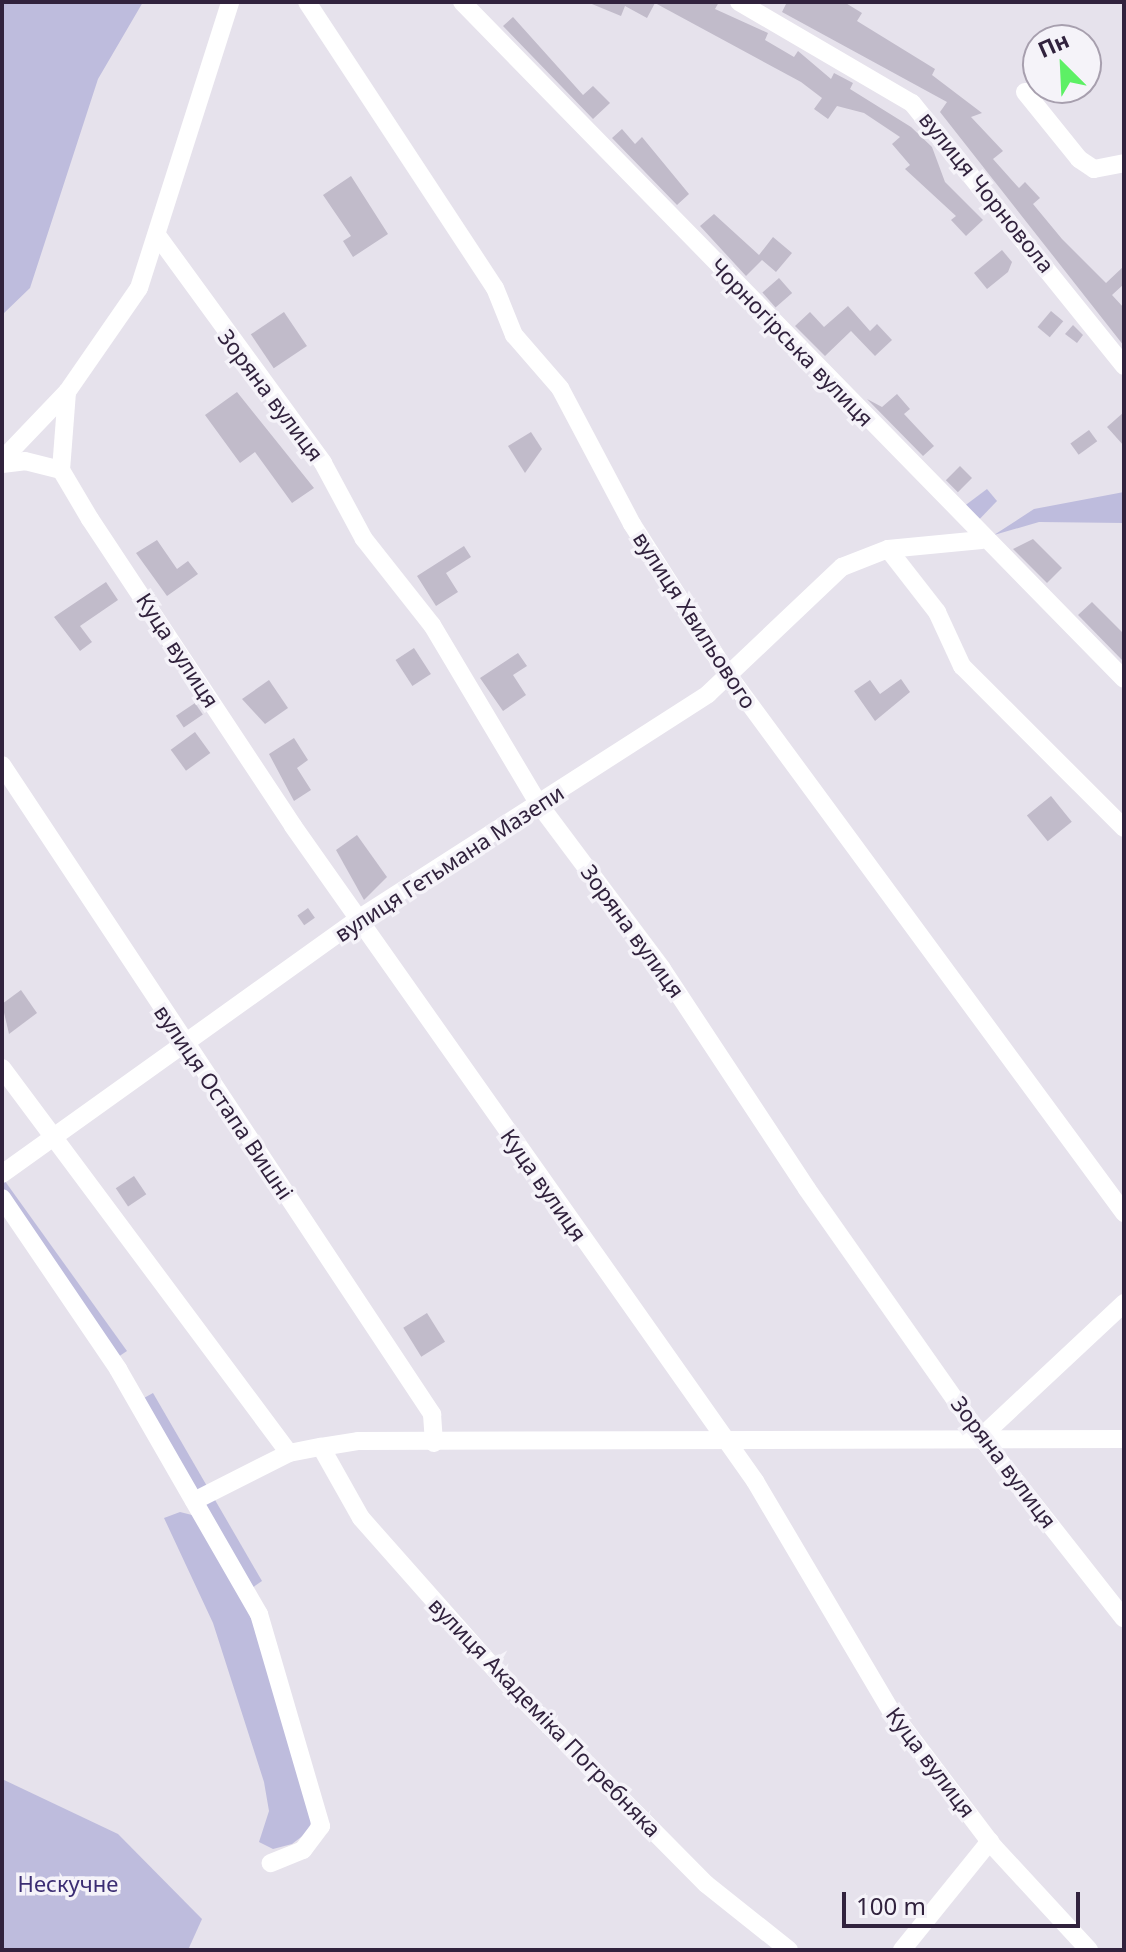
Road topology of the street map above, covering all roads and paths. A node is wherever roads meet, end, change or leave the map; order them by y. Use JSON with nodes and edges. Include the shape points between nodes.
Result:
{"nodes":[{"id":1,"x":230,"y":2,"type":"edge"},
{"id":2,"x":307,"y":2,"type":"edge"},
{"id":3,"x":462,"y":2,"type":"edge"},
{"id":4,"x":739,"y":2,"type":"edge"},
{"id":5,"x":1035,"y":104,"type":"edge"},
{"id":6,"x":1124,"y":163,"type":"edge"},
{"id":7,"x":157,"y":235,"type":"junction"},
{"id":8,"x":1124,"y":366,"type":"edge"},
{"id":9,"x":67,"y":392,"type":"junction"},
{"id":10,"x":2,"y":462,"type":"edge"},
{"id":11,"x":61,"y":470,"type":"junction"},
{"id":12,"x":982,"y":540,"type":"junction"},
{"id":13,"x":888,"y":549,"type":"junction"},
{"id":14,"x":729,"y":676,"type":"junction"},
{"id":15,"x":1124,"y":679,"type":"edge"},
{"id":16,"x":2,"y":765,"type":"edge"},
{"id":17,"x":538,"y":803,"type":"junction"},
{"id":18,"x":1124,"y":828,"type":"edge"},
{"id":19,"x":358,"y":919,"type":"junction"},
{"id":20,"x":181,"y":1044,"type":"junction"},
{"id":21,"x":2,"y":1068,"type":"edge"},
{"id":22,"x":50,"y":1137,"type":"junction"},
{"id":23,"x":2,"y":1174,"type":"edge"},
{"id":24,"x":2,"y":1198,"type":"edge"},
{"id":25,"x":1124,"y":1213,"type":"edge"},
{"id":26,"x":1124,"y":1303,"type":"edge"},
{"id":27,"x":981,"y":1437,"type":"junction"},
{"id":28,"x":1124,"y":1439,"type":"edge"},
{"id":29,"x":723,"y":1441,"type":"junction"},
{"id":30,"x":434,"y":1443,"type":"junction"},
{"id":31,"x":321,"y":1447,"type":"junction"},
{"id":32,"x":289,"y":1453,"type":"junction"},
{"id":33,"x":194,"y":1501,"type":"junction"},
{"id":34,"x":1124,"y":1619,"type":"edge"},
{"id":35,"x":990,"y":1841,"type":"junction"},
{"id":36,"x":270,"y":1863,"type":"dead end"},
{"id":37,"x":789,"y":1950,"type":"edge"},
{"id":38,"x":902,"y":1950,"type":"edge"},
{"id":39,"x":1089,"y":1950,"type":"edge"}],
"edges":[{"from":1,"to":7,"type":"street"},
{"from":2,"to":14,"type":"street","name":"вулиця Хвильового","via":[[495,288],[514,335],[560,388],[632,524]]},
{"from":3,"to":12,"type":"street","name":"Чорногірська вулиця"},
{"from":4,"to":8,"type":"street","name":"вулиця Чорновола","via":[[912,103]]},
{"from":5,"to":6,"type":"street","via":[[1079,159],[1094,169]]},
{"from":7,"to":9,"type":"street","via":[[127,311]]},
{"from":7,"to":17,"type":"street","name":"Зоряна вулиця","via":[[323,463],[364,539],[432,625]]},
{"from":9,"to":10,"type":"street"},
{"from":9,"to":11,"type":"street"},
{"from":10,"to":11,"type":"street","via":[[25,461]]},
{"from":11,"to":19,"type":"street","name":"Куца вулиця"},
{"from":12,"to":13,"type":"street","name":"вулиця Гетьмана Мазепи"},
{"from":12,"to":15,"type":"street","name":"Чорногірська вулиця"},
{"from":13,"to":14,"type":"street","name":"вулиця Гетьмана Мазепи","via":[[827,578]]},
{"from":13,"to":18,"type":"street","via":[[937,612],[962,666]]},
{"from":14,"to":17,"type":"street","name":"вулиця Гетьмана Мазепи"},
{"from":14,"to":25,"type":"street","name":"вулиця Хвильового"},
{"from":16,"to":20,"type":"street","name":"вулиця Остапа Вишні"},
{"from":17,"to":19,"type":"street","name":"вулиця Гетьмана Мазепи"},
{"from":17,"to":27,"type":"street","name":"Зоряна вулиця","via":[[662,969]]},
{"from":19,"to":20,"type":"street","name":"вулиця Гетьмана Мазепи"},
{"from":19,"to":29,"type":"street","name":"Куца вулиця"},
{"from":20,"to":22,"type":"street","name":"вулиця Гетьмана Мазепи"},
{"from":20,"to":30,"type":"street","name":"вулиця Остапа Вишні","via":[[424,1401]]},
{"from":21,"to":22,"type":"street"},
{"from":22,"to":23,"type":"street","name":"вулиця Гетьмана Мазепи"},
{"from":22,"to":32,"type":"street","via":[[229,1364]]},
{"from":24,"to":33,"type":"street","via":[[118,1369]]},
{"from":26,"to":27,"type":"street","via":[[1010,1418]]},
{"from":27,"to":28,"type":"street"},
{"from":27,"to":29,"type":"street"},
{"from":27,"to":34,"type":"street","name":"Зоряна вулиця"},
{"from":29,"to":30,"type":"street"},
{"from":29,"to":35,"type":"street","name":"Куца вулиця","via":[[755,1481],[891,1711]]},
{"from":30,"to":31,"type":"street"},
{"from":31,"to":32,"type":"street"},
{"from":31,"to":37,"type":"street","name":"вулиця Академіка Погребняка","via":[[361,1518],[509,1685],[706,1884]]},
{"from":32,"to":33,"type":"street"},
{"from":33,"to":36,"type":"street","via":[[259,1614],[320,1813],[314,1840]]},
{"from":35,"to":38,"type":"street"},
{"from":35,"to":39,"type":"street","name":"Куца вулиця"}]}
